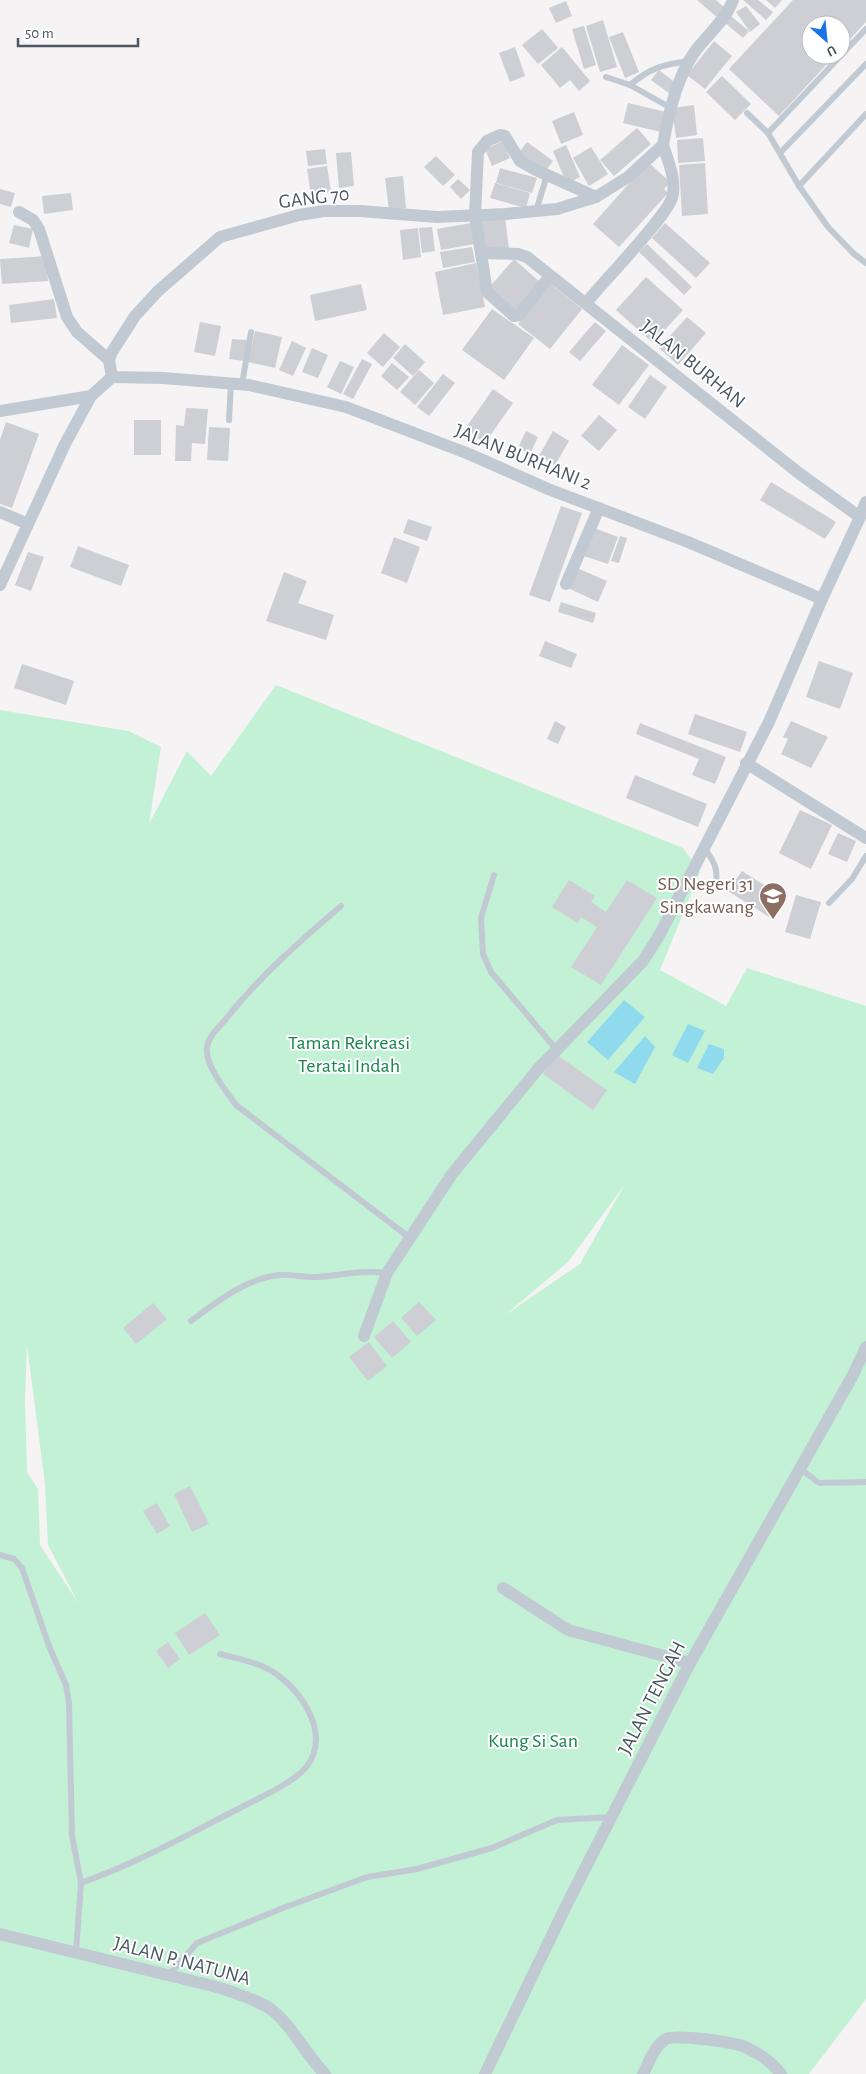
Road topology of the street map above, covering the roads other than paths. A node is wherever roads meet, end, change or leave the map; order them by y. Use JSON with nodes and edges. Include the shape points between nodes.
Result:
{"nodes":[{"id":1,"x":733,"y":0,"type":"edge"},
{"id":2,"x":866,"y":29,"type":"edge"},
{"id":3,"x":689,"y":61,"type":"junction"},
{"id":4,"x":866,"y":64,"type":"edge"},
{"id":5,"x":606,"y":77,"type":"dead end"},
{"id":6,"x":630,"y":85,"type":"junction"},
{"id":7,"x":671,"y":108,"type":"junction"},
{"id":8,"x":747,"y":113,"type":"dead end"},
{"id":9,"x":866,"y":114,"type":"edge"},
{"id":10,"x":768,"y":133,"type":"junction"},
{"id":11,"x":663,"y":145,"type":"junction"},
{"id":12,"x":780,"y":153,"type":"junction"},
{"id":13,"x":547,"y":175,"type":"junction"},
{"id":14,"x":799,"y":186,"type":"junction"},
{"id":15,"x":596,"y":196,"type":"junction"},
{"id":16,"x":536,"y":211,"type":"junction"},
{"id":17,"x":19,"y":212,"type":"dead end"},
{"id":18,"x":475,"y":215,"type":"junction"},
{"id":19,"x":481,"y":253,"type":"junction"},
{"id":20,"x":866,"y":263,"type":"edge"},
{"id":21,"x":550,"y":276,"type":"junction"},
{"id":22,"x":587,"y":302,"type":"junction"},
{"id":23,"x":251,"y":332,"type":"dead end"},
{"id":24,"x":109,"y":360,"type":"junction"},
{"id":25,"x":112,"y":377,"type":"junction"},
{"id":26,"x":236,"y":383,"type":"junction"},
{"id":27,"x":91,"y":396,"type":"junction"},
{"id":28,"x":0,"y":411,"type":"edge"},
{"id":29,"x":228,"y":420,"type":"dead end"},
{"id":30,"x":866,"y":502,"type":"edge"},
{"id":31,"x":599,"y":508,"type":"junction"},
{"id":32,"x":0,"y":512,"type":"edge"},
{"id":33,"x":860,"y":517,"type":"junction"},
{"id":34,"x":28,"y":524,"type":"junction"},
{"id":35,"x":566,"y":584,"type":"dead end"},
{"id":36,"x":0,"y":585,"type":"edge"},
{"id":37,"x":822,"y":599,"type":"junction"},
{"id":38,"x":746,"y":763,"type":"junction"},
{"id":39,"x":866,"y":838,"type":"edge"},
{"id":40,"x":704,"y":848,"type":"junction"},
{"id":41,"x":866,"y":856,"type":"edge"},
{"id":42,"x":494,"y":875,"type":"dead end"},
{"id":43,"x":715,"y":888,"type":"dead end"},
{"id":44,"x":829,"y":902,"type":"dead end"},
{"id":45,"x":341,"y":906,"type":"dead end"},
{"id":46,"x":556,"y":1049,"type":"junction"},
{"id":47,"x":410,"y":1238,"type":"junction"},
{"id":48,"x":387,"y":1273,"type":"junction"},
{"id":49,"x":191,"y":1321,"type":"dead end"},
{"id":50,"x":364,"y":1336,"type":"dead end"},
{"id":51,"x":866,"y":1347,"type":"edge"},
{"id":52,"x":801,"y":1469,"type":"junction"},
{"id":53,"x":866,"y":1482,"type":"edge"},
{"id":54,"x":0,"y":1555,"type":"edge"},
{"id":55,"x":503,"y":1588,"type":"dead end"},
{"id":56,"x":220,"y":1654,"type":"dead end"},
{"id":57,"x":690,"y":1663,"type":"junction"},
{"id":58,"x":613,"y":1817,"type":"junction"},
{"id":59,"x":81,"y":1883,"type":"junction"},
{"id":60,"x":0,"y":1934,"type":"edge"},
{"id":61,"x":76,"y":1952,"type":"junction"},
{"id":62,"x":169,"y":1975,"type":"junction"},
{"id":63,"x":325,"y":2074,"type":"edge"},
{"id":64,"x":485,"y":2074,"type":"edge"},
{"id":65,"x":643,"y":2074,"type":"edge"},
{"id":66,"x":781,"y":2074,"type":"edge"}],
"edges":[{"from":1,"to":3,"type":"street","via":[[726,14]]},
{"from":2,"to":10,"type":"lane"},
{"from":3,"to":6,"type":"lane","via":[[664,64],[646,72]]},
{"from":3,"to":7,"type":"street"},
{"from":4,"to":12,"type":"lane"},
{"from":5,"to":6,"type":"lane"},
{"from":6,"to":7,"type":"lane"},
{"from":7,"to":11,"type":"street"},
{"from":8,"to":10,"type":"lane"},
{"from":9,"to":14,"type":"lane"},
{"from":10,"to":12,"type":"lane"},
{"from":11,"to":15,"type":"street","name":"GANG 70","via":[[628,177]]},
{"from":11,"to":22,"type":"street","via":[[674,185],[672,199],[653,226]]},
{"from":12,"to":14,"type":"lane"},
{"from":13,"to":15,"type":"street"},
{"from":13,"to":16,"type":"lane"},
{"from":13,"to":18,"type":"street","via":[[520,161],[505,136],[500,134],[487,141],[478,152]]},
{"from":14,"to":20,"type":"lane","via":[[838,239]]},
{"from":15,"to":16,"type":"street","name":"GANG 70","via":[[557,209]]},
{"from":16,"to":18,"type":"street","name":"GANG 70"},
{"from":17,"to":24,"type":"street","via":[[33,220],[39,229],[67,317],[77,332]]},
{"from":18,"to":19,"type":"street"},
{"from":18,"to":24,"type":"street","name":"GANG 70","via":[[437,217],[360,211],[324,212],[300,215],[220,237],[149,300],[121,336]]},
{"from":19,"to":21,"type":"street","name":"JALAN BURHAN","via":[[527,257]]},
{"from":19,"to":21,"type":"street","via":[[487,292],[514,316],[522,312]]},
{"from":21,"to":22,"type":"street","name":"JALAN BURHAN"},
{"from":22,"to":33,"type":"street","name":"JALAN BURHAN","via":[[777,455]]},
{"from":23,"to":26,"type":"lane"},
{"from":24,"to":25,"type":"street"},
{"from":25,"to":26,"type":"street","name":"JALAN BURHANI 2"},
{"from":25,"to":27,"type":"street"},
{"from":26,"to":29,"type":"lane"},
{"from":26,"to":31,"type":"street","name":"JALAN BURHANI 2","via":[[305,396],[378,418]]},
{"from":27,"to":28,"type":"street"},
{"from":27,"to":34,"type":"street"},
{"from":30,"to":33,"type":"street"},
{"from":31,"to":35,"type":"street"},
{"from":31,"to":37,"type":"street","name":"JALAN BURHANI 2"},
{"from":32,"to":34,"type":"street"},
{"from":33,"to":37,"type":"street"},
{"from":34,"to":36,"type":"street"},
{"from":37,"to":38,"type":"street","via":[[769,722]]},
{"from":38,"to":39,"type":"street"},
{"from":38,"to":40,"type":"street"},
{"from":40,"to":43,"type":"lane","via":[[717,867]]},
{"from":40,"to":46,"type":"street","via":[[643,961]]},
{"from":41,"to":44,"type":"lane","via":[[852,879]]},
{"from":42,"to":46,"type":"lane","via":[[481,918],[483,954],[491,972]]},
{"from":45,"to":47,"type":"lane","via":[[293,947],[240,1002],[211,1037],[208,1058],[236,1105]]},
{"from":46,"to":47,"type":"street","via":[[452,1174]]},
{"from":47,"to":48,"type":"street"},
{"from":48,"to":49,"type":"lane","via":[[365,1270],[317,1277],[278,1275],[228,1295]]},
{"from":48,"to":50,"type":"street"},
{"from":51,"to":52,"type":"street","name":"JALAN TENGAH"},
{"from":52,"to":53,"type":"lane","via":[[819,1483]]},
{"from":52,"to":57,"type":"street","name":"JALAN TENGAH"},
{"from":54,"to":59,"type":"lane","via":[[14,1559],[22,1568],[66,1685],[72,1771],[72,1836]]},
{"from":55,"to":57,"type":"street","via":[[568,1630]]},
{"from":56,"to":59,"type":"lane","via":[[264,1666],[281,1677],[300,1697],[317,1734],[315,1750],[308,1765],[300,1774],[268,1793],[116,1871]]},
{"from":57,"to":58,"type":"street","name":"JALAN TENGAH"},
{"from":58,"to":62,"type":"lane","via":[[557,1820],[492,1848],[417,1870],[367,1877],[197,1943]]},
{"from":58,"to":64,"type":"street","name":"JALAN TENGAH"},
{"from":59,"to":61,"type":"lane"},
{"from":60,"to":61,"type":"street","name":"JALAN P. NATUNA"},
{"from":61,"to":62,"type":"street","name":"JALAN P. NATUNA"},
{"from":62,"to":63,"type":"street","name":"JALAN P. NATUNA","via":[[221,1988],[270,2009],[286,2024]]},
{"from":65,"to":66,"type":"street","via":[[657,2046],[666,2039],[687,2036],[742,2046],[763,2056]]}]}
